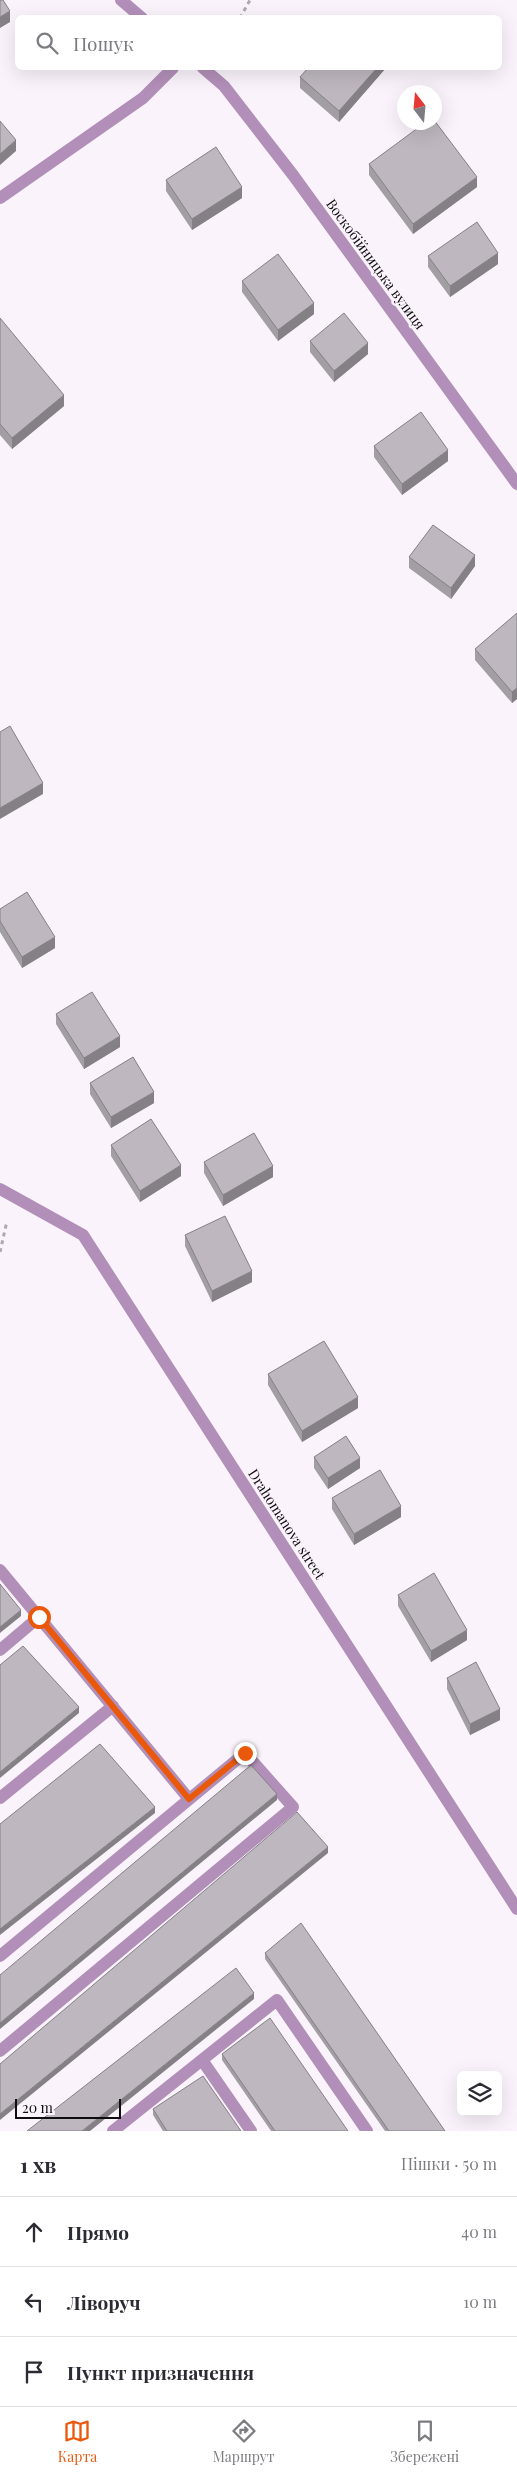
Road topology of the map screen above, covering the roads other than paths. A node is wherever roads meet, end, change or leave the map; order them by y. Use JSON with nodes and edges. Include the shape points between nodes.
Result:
{"nodes":[{"id":1,"x":121,"y":0,"type":"edge"},
{"id":2,"x":138,"y":15,"type":"edge"},
{"id":3,"x":171,"y":70,"type":"edge"},
{"id":4,"x":204,"y":70,"type":"edge"},
{"id":5,"x":0,"y":198,"type":"edge"},
{"id":6,"x":517,"y":484,"type":"edge"},
{"id":7,"x":0,"y":1189,"type":"edge"},
{"id":8,"x":0,"y":1570,"type":"edge"},
{"id":9,"x":39,"y":1617,"type":"junction"},
{"id":10,"x":0,"y":1650,"type":"edge"},
{"id":11,"x":113,"y":1706,"type":"junction"},
{"id":12,"x":0,"y":1798,"type":"edge"},
{"id":13,"x":189,"y":1799,"type":"junction"},
{"id":14,"x":517,"y":1909,"type":"edge"},
{"id":15,"x":0,"y":1956,"type":"edge"},
{"id":16,"x":0,"y":2051,"type":"edge"},
{"id":17,"x":202,"y":2060,"type":"junction"},
{"id":18,"x":127,"y":2127,"type":"edge"},
{"id":19,"x":113,"y":2131,"type":"edge"},
{"id":20,"x":251,"y":2131,"type":"edge"},
{"id":21,"x":367,"y":2131,"type":"edge"}],
"edges":[{"from":1,"to":2,"type":"street"},
{"from":3,"to":5,"type":"street","via":[[143,98]]},
{"from":4,"to":6,"type":"street","name":"Воскобійницька вулиця","via":[[224,86],[293,175]]},
{"from":7,"to":14,"type":"street","name":"Drahomanova street","via":[[84,1235]]},
{"from":8,"to":9,"type":"street"},
{"from":9,"to":10,"type":"street"},
{"from":9,"to":11,"type":"street"},
{"from":11,"to":12,"type":"street"},
{"from":11,"to":13,"type":"street"},
{"from":13,"to":15,"type":"street"},
{"from":13,"to":16,"type":"street","via":[[245,1753],[293,1807]]},
{"from":17,"to":18,"type":"street"},
{"from":17,"to":20,"type":"street"},
{"from":17,"to":21,"type":"street","via":[[277,2000]]},
{"from":18,"to":19,"type":"street"}]}
